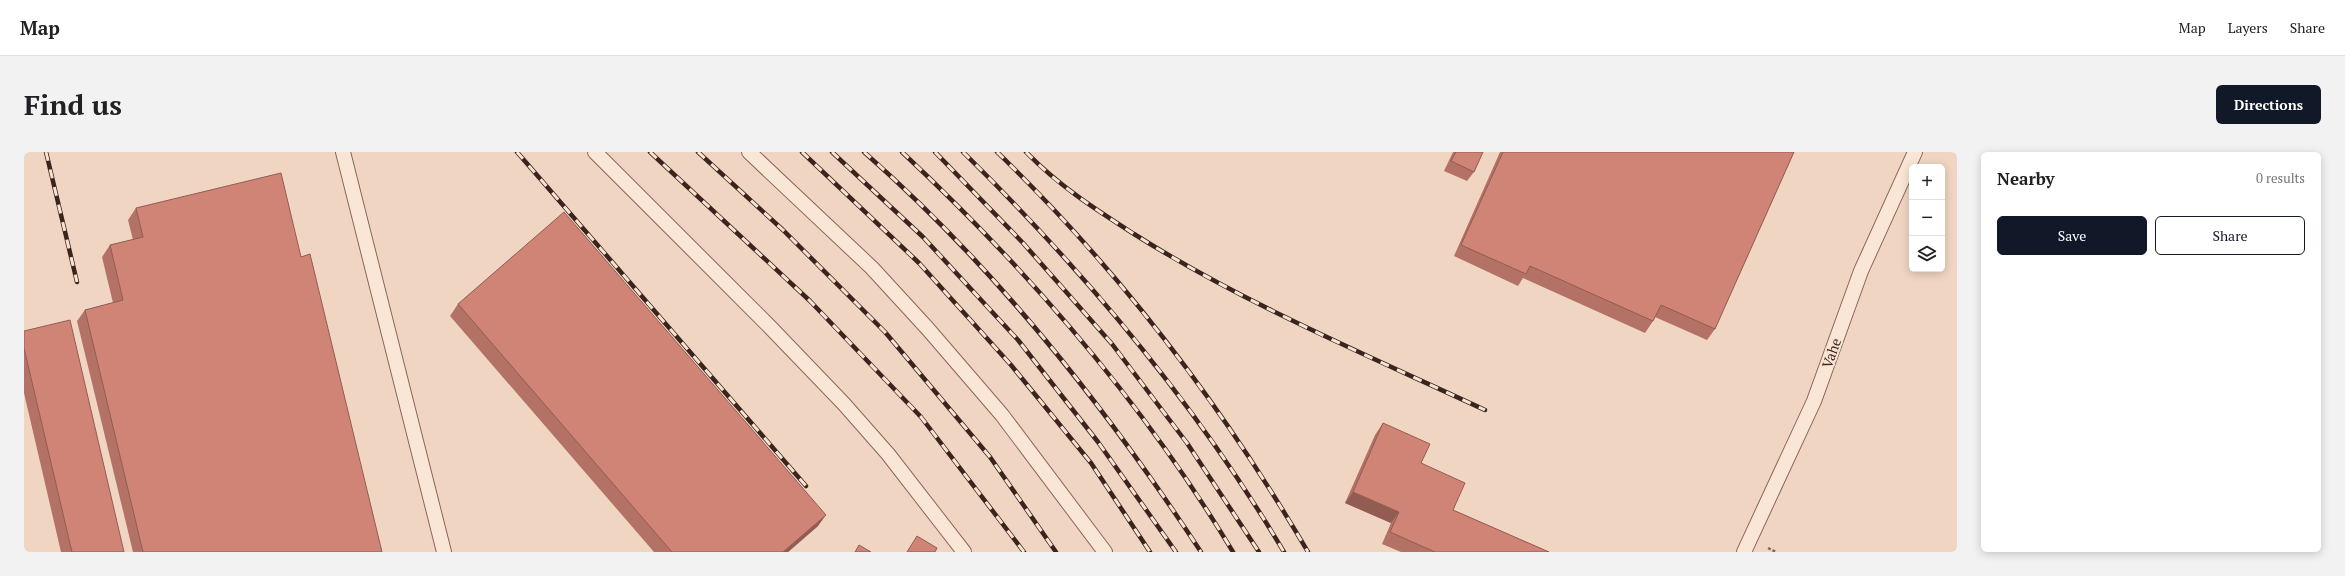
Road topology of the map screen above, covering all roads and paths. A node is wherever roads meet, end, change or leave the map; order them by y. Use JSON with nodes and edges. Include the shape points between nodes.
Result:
{"nodes":[{"id":1,"x":343,"y":152,"type":"edge"},
{"id":2,"x":595,"y":152,"type":"edge"},
{"id":3,"x":749,"y":152,"type":"edge"},
{"id":4,"x":1915,"y":152,"type":"edge"},
{"id":5,"x":444,"y":552,"type":"edge"},
{"id":6,"x":964,"y":552,"type":"edge"},
{"id":7,"x":1105,"y":552,"type":"edge"},
{"id":8,"x":1744,"y":552,"type":"edge"}],
"edges":[{"from":1,"to":5,"type":"lane"},
{"from":2,"to":6,"type":"lane","via":[[844,404],[888,454]]},
{"from":3,"to":7,"type":"lane","via":[[872,268],[913,312],[1002,415]]},
{"from":4,"to":8,"type":"lane","name":"Vahe","via":[[1861,271],[1814,401]]}]}
